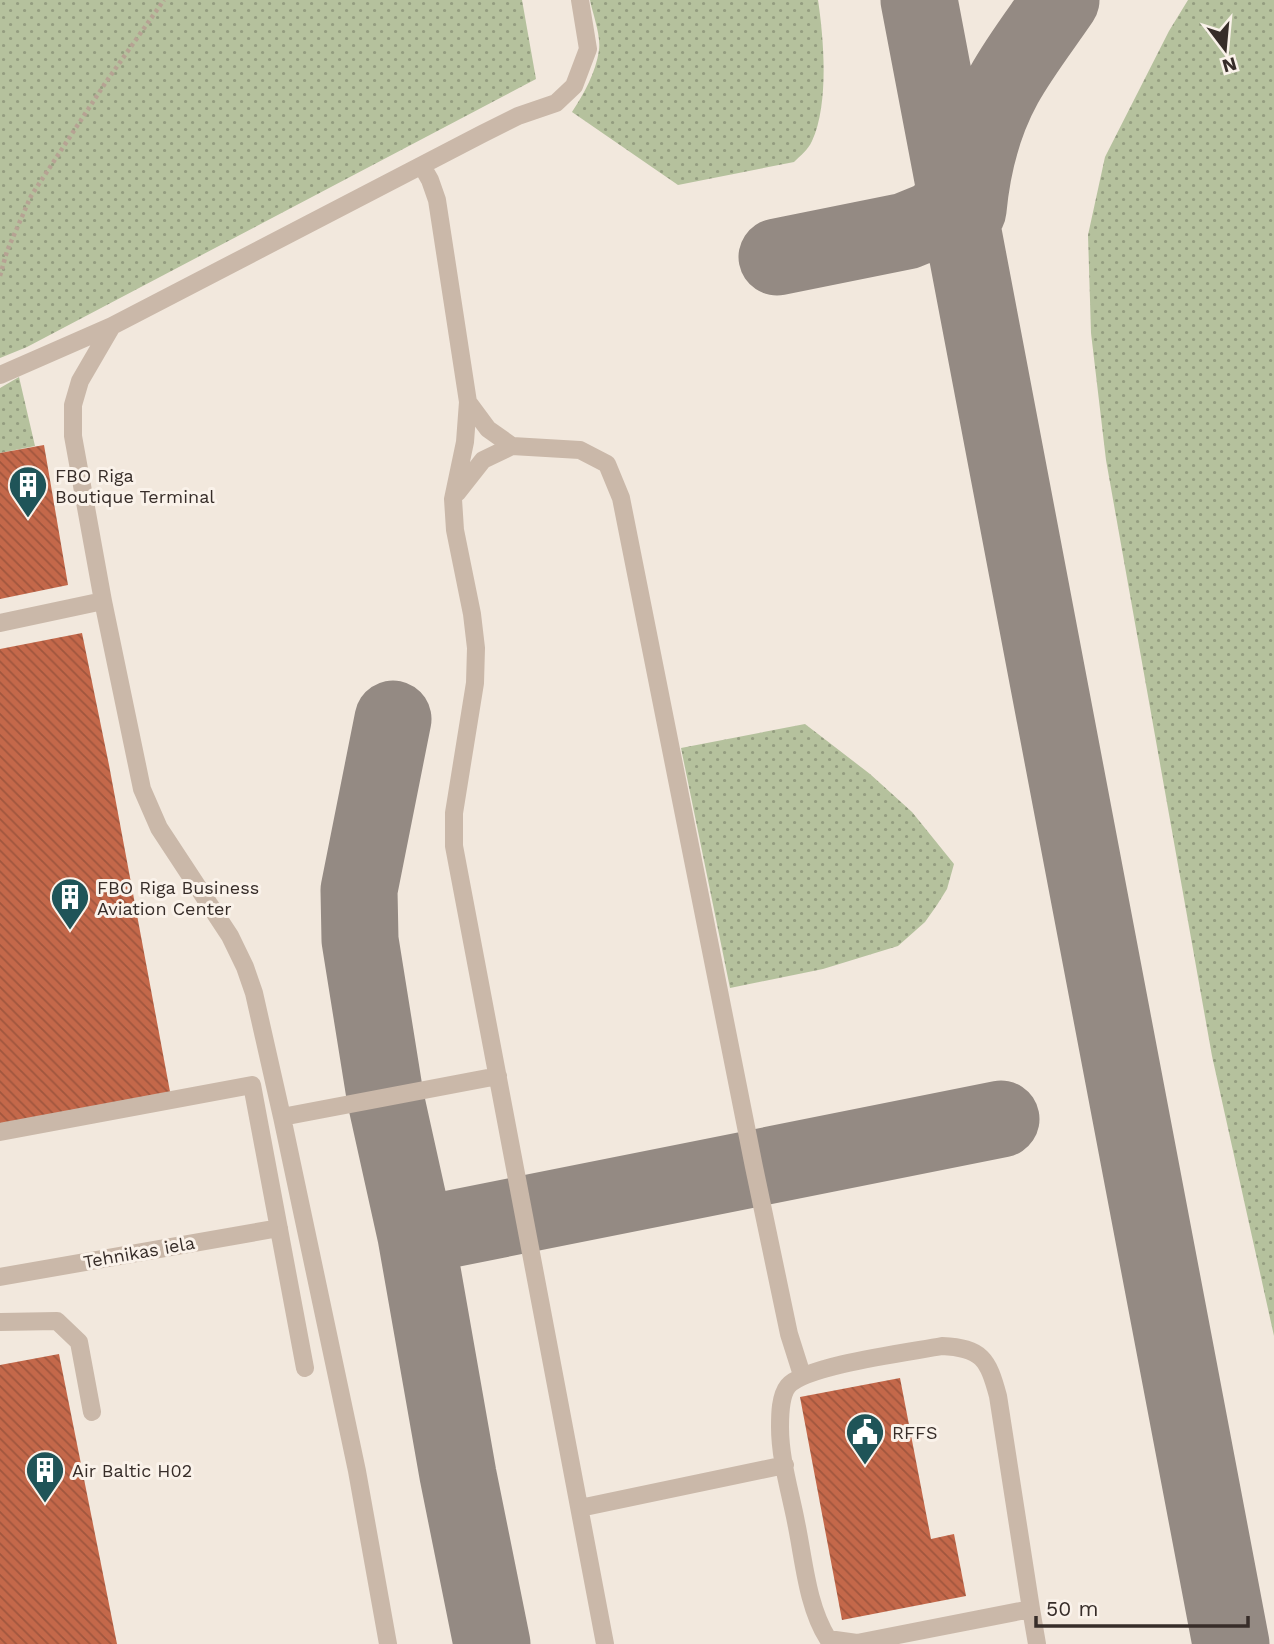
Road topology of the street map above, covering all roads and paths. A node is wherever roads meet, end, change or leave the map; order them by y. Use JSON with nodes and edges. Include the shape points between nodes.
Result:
{"nodes":[{"id":1,"x":163,"y":0,"type":"edge"},
{"id":2,"x":580,"y":0,"type":"edge"},
{"id":3,"x":422,"y":166,"type":"junction"},
{"id":4,"x":0,"y":275,"type":"edge"},
{"id":5,"x":112,"y":326,"type":"junction"},
{"id":6,"x":0,"y":376,"type":"edge"},
{"id":7,"x":468,"y":402,"type":"junction"},
{"id":8,"x":512,"y":446,"type":"junction"},
{"id":9,"x":453,"y":499,"type":"junction"},
{"id":10,"x":103,"y":601,"type":"junction"},
{"id":11,"x":0,"y":624,"type":"edge"},
{"id":12,"x":498,"y":1076,"type":"junction"},
{"id":13,"x":282,"y":1117,"type":"junction"},
{"id":14,"x":0,"y":1132,"type":"edge"},
{"id":15,"x":279,"y":1227,"type":"junction"},
{"id":16,"x":0,"y":1276,"type":"edge"},
{"id":17,"x":0,"y":1322,"type":"edge"},
{"id":18,"x":305,"y":1368,"type":"dead end"},
{"id":19,"x":802,"y":1376,"type":"junction"},
{"id":20,"x":92,"y":1412,"type":"dead end"},
{"id":21,"x":785,"y":1465,"type":"junction"},
{"id":22,"x":580,"y":1508,"type":"junction"},
{"id":23,"x":1031,"y":1609,"type":"junction"},
{"id":24,"x":387,"y":1644,"type":"edge"},
{"id":25,"x":605,"y":1644,"type":"edge"},
{"id":26,"x":1037,"y":1644,"type":"edge"}],
"edges":[{"from":1,"to":4,"type":"path","via":[[31,196]]},
{"from":2,"to":3,"type":"lane","via":[[588,49],[574,86],[556,103],[518,116]]},
{"from":3,"to":5,"type":"lane"},
{"from":3,"to":7,"type":"lane","via":[[437,200]]},
{"from":5,"to":6,"type":"lane"},
{"from":5,"to":10,"type":"lane","via":[[79,381],[73,405],[73,436]]},
{"from":7,"to":8,"type":"lane","via":[[488,429]]},
{"from":7,"to":9,"type":"lane","via":[[466,442]]},
{"from":8,"to":9,"type":"lane","via":[[483,460]]},
{"from":8,"to":19,"type":"lane","via":[[580,450],[607,464],[621,498],[754,1167]]},
{"from":9,"to":12,"type":"lane","via":[[476,648],[475,683],[454,813],[454,846]]},
{"from":10,"to":11,"type":"lane"},
{"from":10,"to":13,"type":"lane","via":[[142,789],[159,828],[230,936],[245,967]]},
{"from":12,"to":13,"type":"lane"},
{"from":12,"to":22,"type":"lane"},
{"from":13,"to":24,"type":"lane","via":[[357,1472]]},
{"from":14,"to":15,"type":"lane","via":[[252,1085]]},
{"from":15,"to":16,"type":"lane","name":"Tehnikas iela"},
{"from":15,"to":18,"type":"lane"},
{"from":17,"to":20,"type":"lane","via":[[57,1321],[72,1335],[79,1342]]},
{"from":19,"to":21,"type":"lane","via":[[787,1387],[781,1406]]},
{"from":19,"to":23,"type":"lane","via":[[942,1346],[965,1347],[984,1359],[998,1396]]},
{"from":21,"to":22,"type":"lane"},
{"from":21,"to":23,"type":"lane","via":[[812,1599],[828,1639],[857,1643]]},
{"from":22,"to":25,"type":"lane"},
{"from":23,"to":26,"type":"lane"}]}
